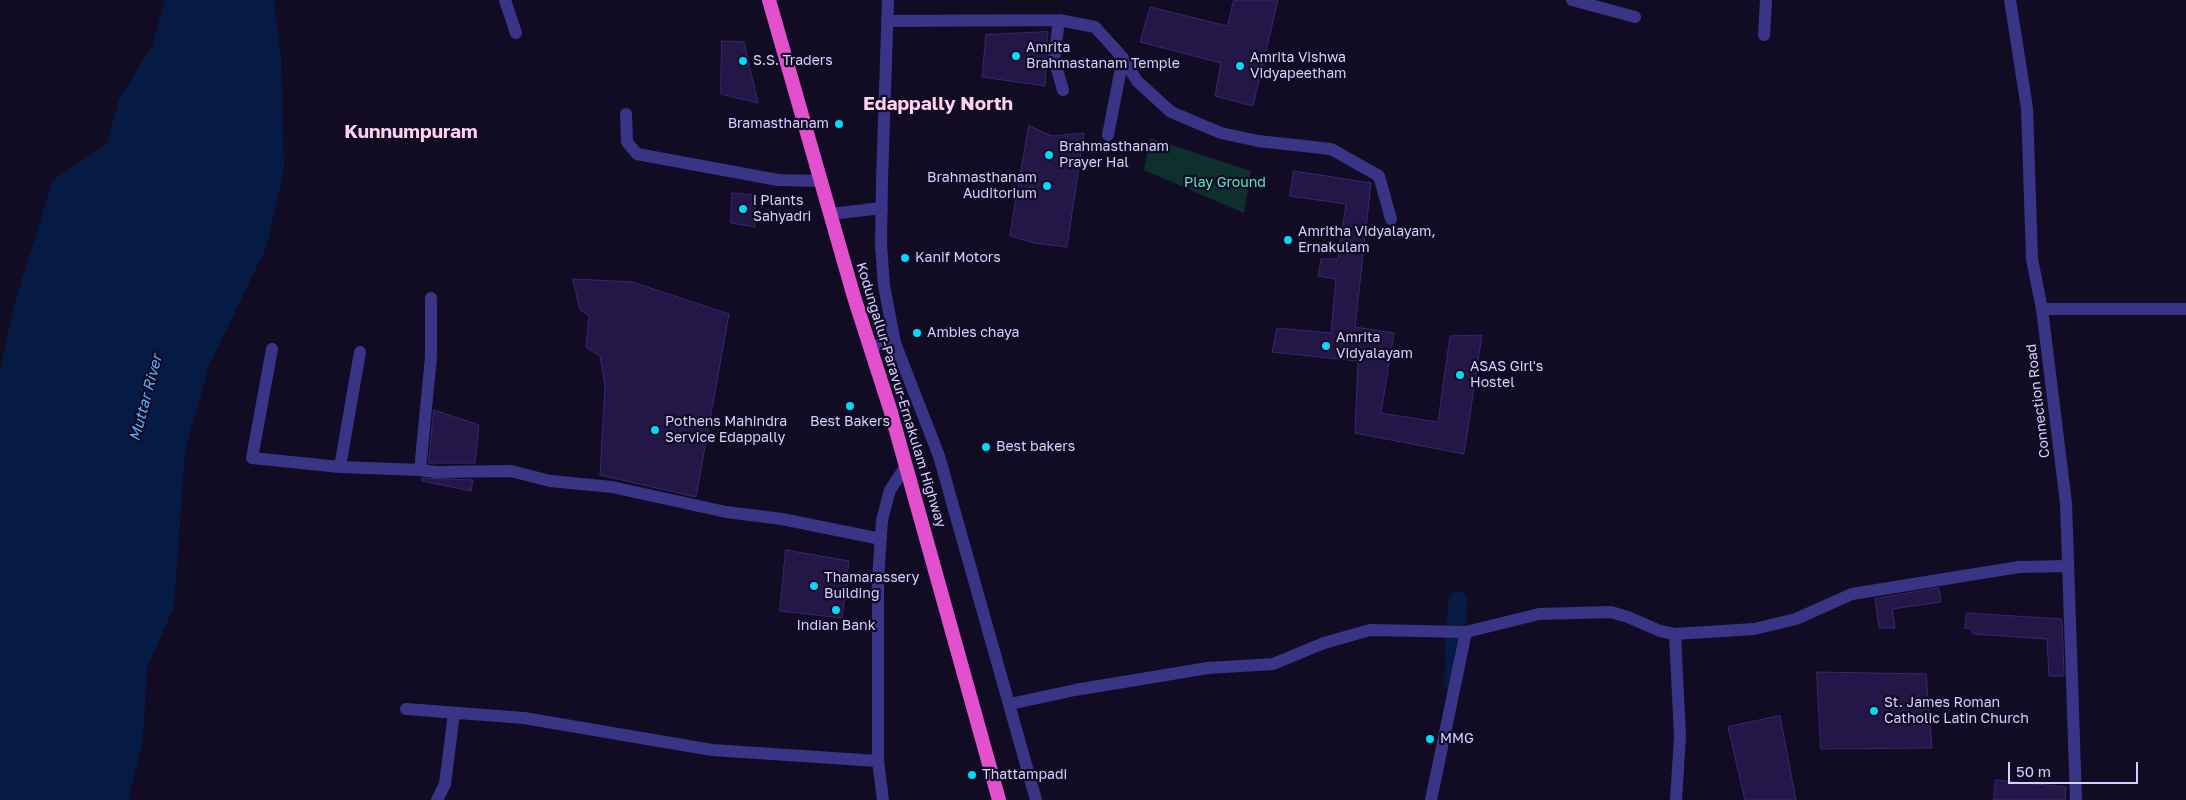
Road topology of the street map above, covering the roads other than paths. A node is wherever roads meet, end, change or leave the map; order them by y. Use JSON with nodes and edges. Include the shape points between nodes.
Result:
{"nodes":[{"id":1,"x":505,"y":0,"type":"edge"},
{"id":2,"x":769,"y":0,"type":"edge"},
{"id":3,"x":888,"y":0,"type":"edge"},
{"id":4,"x":1572,"y":0,"type":"edge"},
{"id":5,"x":1766,"y":0,"type":"edge"},
{"id":6,"x":2010,"y":0,"type":"edge"},
{"id":7,"x":1635,"y":17,"type":"dead end"},
{"id":8,"x":1058,"y":20,"type":"junction"},
{"id":9,"x":887,"y":21,"type":"junction"},
{"id":10,"x":516,"y":33,"type":"dead end"},
{"id":11,"x":1764,"y":35,"type":"dead end"},
{"id":12,"x":1123,"y":58,"type":"junction"},
{"id":13,"x":1063,"y":90,"type":"dead end"},
{"id":14,"x":626,"y":114,"type":"dead end"},
{"id":15,"x":1108,"y":135,"type":"dead end"},
{"id":16,"x":821,"y":181,"type":"junction"},
{"id":17,"x":882,"y":208,"type":"junction"},
{"id":18,"x":830,"y":214,"type":"junction"},
{"id":19,"x":1391,"y":219,"type":"dead end"},
{"id":20,"x":431,"y":298,"type":"dead end"},
{"id":21,"x":2186,"y":308,"type":"edge"},
{"id":22,"x":2042,"y":309,"type":"junction"},
{"id":23,"x":895,"y":343,"type":"junction"},
{"id":24,"x":870,"y":346,"type":"junction"},
{"id":25,"x":272,"y":349,"type":"dead end"},
{"id":26,"x":360,"y":352,"type":"dead end"},
{"id":27,"x":906,"y":466,"type":"junction"},
{"id":28,"x":340,"y":467,"type":"junction"},
{"id":29,"x":420,"y":470,"type":"junction"},
{"id":30,"x":881,"y":539,"type":"junction"},
{"id":31,"x":2068,"y":566,"type":"junction"},
{"id":32,"x":1464,"y":632,"type":"junction"},
{"id":33,"x":1675,"y":634,"type":"junction"},
{"id":34,"x":1010,"y":704,"type":"junction"},
{"id":35,"x":406,"y":709,"type":"dead end"},
{"id":36,"x":454,"y":713,"type":"junction"},
{"id":37,"x":878,"y":761,"type":"junction"},
{"id":38,"x":437,"y":800,"type":"edge"},
{"id":39,"x":884,"y":800,"type":"edge"},
{"id":40,"x":999,"y":800,"type":"edge"},
{"id":41,"x":1036,"y":800,"type":"edge"},
{"id":42,"x":1431,"y":800,"type":"edge"},
{"id":43,"x":1676,"y":800,"type":"edge"},
{"id":44,"x":2076,"y":800,"type":"edge"}],
"edges":[{"from":1,"to":10,"type":"street"},
{"from":2,"to":16,"type":"highway","name":"Kodungallur-Paravur-Ernakulam Highway"},
{"from":3,"to":9,"type":"street"},
{"from":4,"to":7,"type":"street"},
{"from":5,"to":11,"type":"street"},
{"from":6,"to":22,"type":"street","name":"Connection Road","via":[[2027,108],[2032,259]]},
{"from":8,"to":9,"type":"street"},
{"from":8,"to":12,"type":"street","via":[[1095,27]]},
{"from":8,"to":13,"type":"street","via":[[1054,59]]},
{"from":9,"to":17,"type":"street"},
{"from":12,"to":15,"type":"street"},
{"from":12,"to":19,"type":"street","via":[[1137,81],[1171,112],[1220,133],[1258,142],[1331,149],[1379,176]]},
{"from":14,"to":16,"type":"street","via":[[627,142],[637,154],[778,180]]},
{"from":16,"to":18,"type":"highway","name":"Kodungallur-Paravur-Ernakulam Highway"},
{"from":17,"to":18,"type":"street"},
{"from":17,"to":23,"type":"street","via":[[884,286]]},
{"from":18,"to":24,"type":"highway","name":"Kodungallur-Paravur-Ernakulam Highway"},
{"from":20,"to":29,"type":"street","via":[[431,357]]},
{"from":21,"to":22,"type":"street"},
{"from":22,"to":31,"type":"street","name":"Connection Road","via":[[2066,503]]},
{"from":23,"to":24,"type":"street"},
{"from":23,"to":34,"type":"street","via":[[939,456]]},
{"from":24,"to":27,"type":"highway","name":"Kodungallur-Paravur-Ernakulam Highway"},
{"from":25,"to":28,"type":"street","via":[[252,458]]},
{"from":26,"to":28,"type":"street"},
{"from":27,"to":30,"type":"street","via":[[890,490]]},
{"from":27,"to":40,"type":"highway","name":"Kodungallur-Paravur-Ernakulam Highway"},
{"from":28,"to":29,"type":"street"},
{"from":29,"to":30,"type":"street","via":[[510,471],[550,481],[612,487],[726,512],[782,519]]},
{"from":30,"to":37,"type":"street"},
{"from":31,"to":33,"type":"street","via":[[2019,567],[1904,584],[1852,594],[1796,619],[1754,629]]},
{"from":31,"to":44,"type":"street","name":"Connection Road"},
{"from":32,"to":33,"type":"street","via":[[1539,614],[1611,612]]},
{"from":32,"to":34,"type":"street","via":[[1370,630],[1273,664],[1208,668]]},
{"from":32,"to":42,"type":"street"},
{"from":33,"to":43,"type":"street","via":[[1680,736]]},
{"from":34,"to":41,"type":"street"},
{"from":35,"to":36,"type":"street"},
{"from":36,"to":37,"type":"street","via":[[524,718],[712,750]]},
{"from":36,"to":38,"type":"street","via":[[445,784]]},
{"from":37,"to":39,"type":"street"}]}
